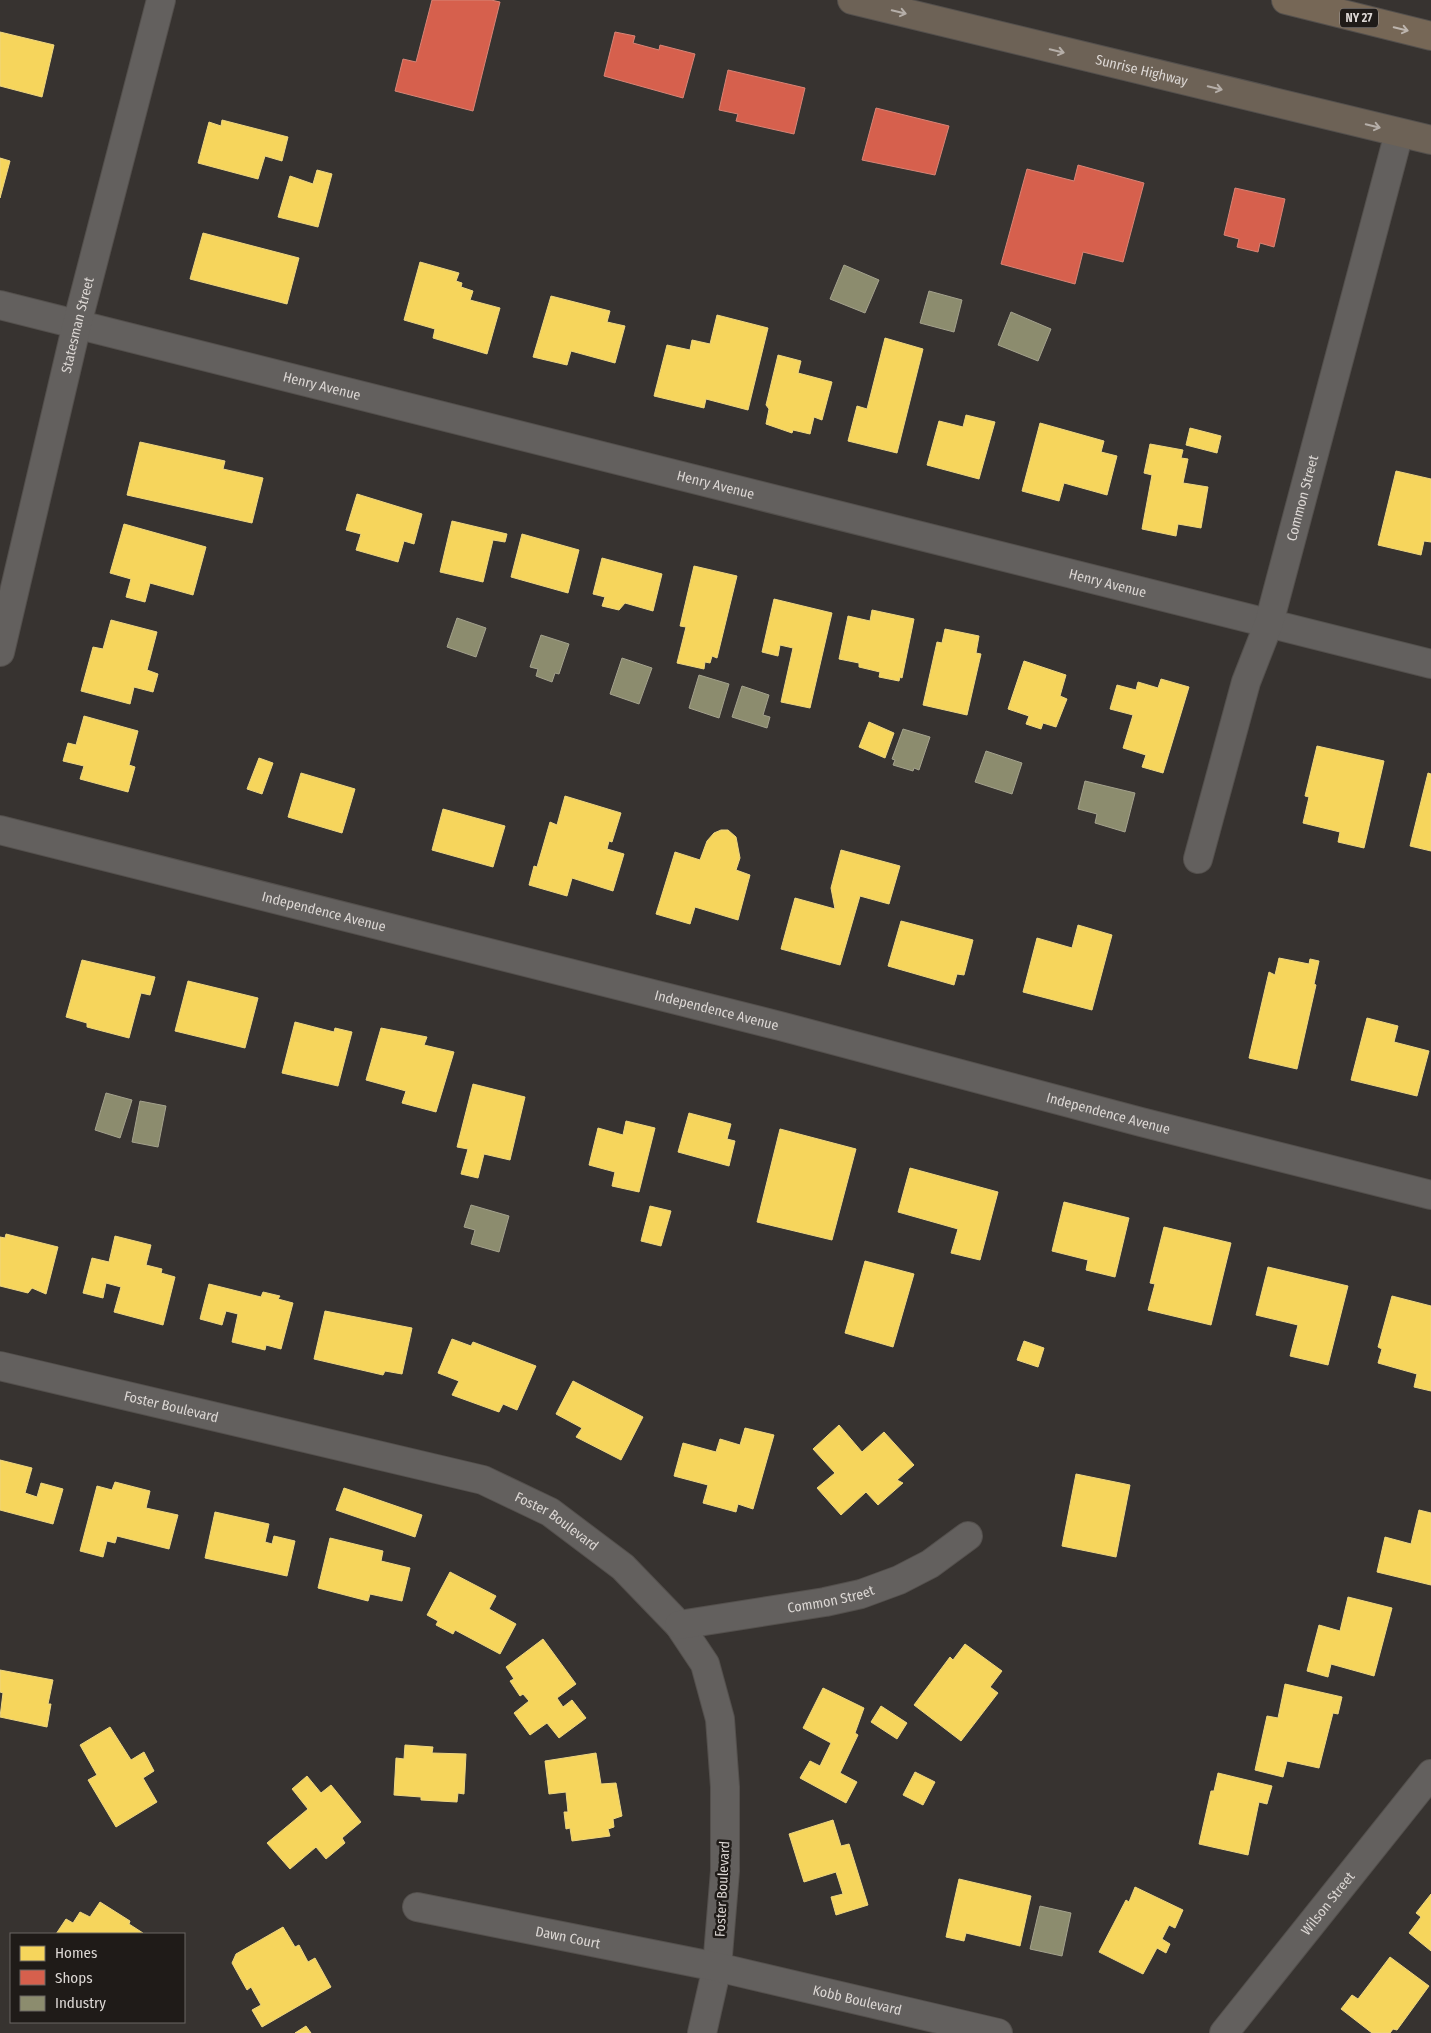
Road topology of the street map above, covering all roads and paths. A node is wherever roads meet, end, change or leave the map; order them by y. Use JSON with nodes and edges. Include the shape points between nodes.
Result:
{"nodes":[{"id":1,"x":162,"y":0,"type":"edge"},
{"id":2,"x":852,"y":0,"type":"edge"},
{"id":3,"x":1286,"y":0,"type":"edge"},
{"id":4,"x":1431,"y":36,"type":"edge"},
{"id":5,"x":1399,"y":133,"type":"junction"},
{"id":6,"x":1431,"y":140,"type":"edge"},
{"id":7,"x":0,"y":305,"type":"edge"},
{"id":8,"x":77,"y":324,"type":"junction"},
{"id":9,"x":1269,"y":623,"type":"junction"},
{"id":10,"x":0,"y":652,"type":"edge"},
{"id":11,"x":1431,"y":664,"type":"edge"},
{"id":12,"x":0,"y":830,"type":"edge"},
{"id":13,"x":1198,"y":859,"type":"dead end"},
{"id":14,"x":1431,"y":1195,"type":"edge"},
{"id":15,"x":0,"y":1366,"type":"edge"},
{"id":16,"x":968,"y":1536,"type":"dead end"},
{"id":17,"x":679,"y":1625,"type":"junction"},
{"id":18,"x":1431,"y":1774,"type":"edge"},
{"id":19,"x":417,"y":1907,"type":"dead end"},
{"id":20,"x":718,"y":1967,"type":"junction"},
{"id":21,"x":1000,"y":2032,"type":"edge"},
{"id":22,"x":702,"y":2033,"type":"edge"},
{"id":23,"x":1224,"y":2033,"type":"edge"}],
"edges":[{"from":1,"to":8,"type":"street","name":"Statesman Street"},
{"from":2,"to":5,"type":"main road","name":"Sunrise Highway","one_way":true},
{"from":3,"to":4,"type":"highway","number":"NY 27","one_way":true},
{"from":5,"to":6,"type":"main road","name":"Sunrise Highway"},
{"from":5,"to":9,"type":"street","name":"Common Street"},
{"from":7,"to":8,"type":"street","name":"Henry Avenue"},
{"from":8,"to":9,"type":"street","name":"Henry Avenue"},
{"from":8,"to":10,"type":"street","name":"Statesman Street"},
{"from":9,"to":11,"type":"street","name":"Henry Avenue"},
{"from":9,"to":13,"type":"street","name":"Common Street","via":[[1246,682]]},
{"from":12,"to":14,"type":"street","name":"Independence Avenue"},
{"from":15,"to":17,"type":"street","name":"Foster Boulevard","via":[[483,1480],[550,1512],[565,1523],[623,1567]]},
{"from":16,"to":17,"type":"street","name":"Common Street","via":[[930,1564],[900,1580],[861,1594]]},
{"from":17,"to":20,"type":"street","name":"Foster Boulevard","via":[[705,1664],[720,1719],[725,1787],[725,1871]]},
{"from":18,"to":23,"type":"street","name":"Wilson Street"},
{"from":19,"to":20,"type":"street","name":"Dawn Court"},
{"from":20,"to":21,"type":"street","name":"Kobb Boulevard"},
{"from":20,"to":22,"type":"street","name":"Foster Boulevard"}]}
